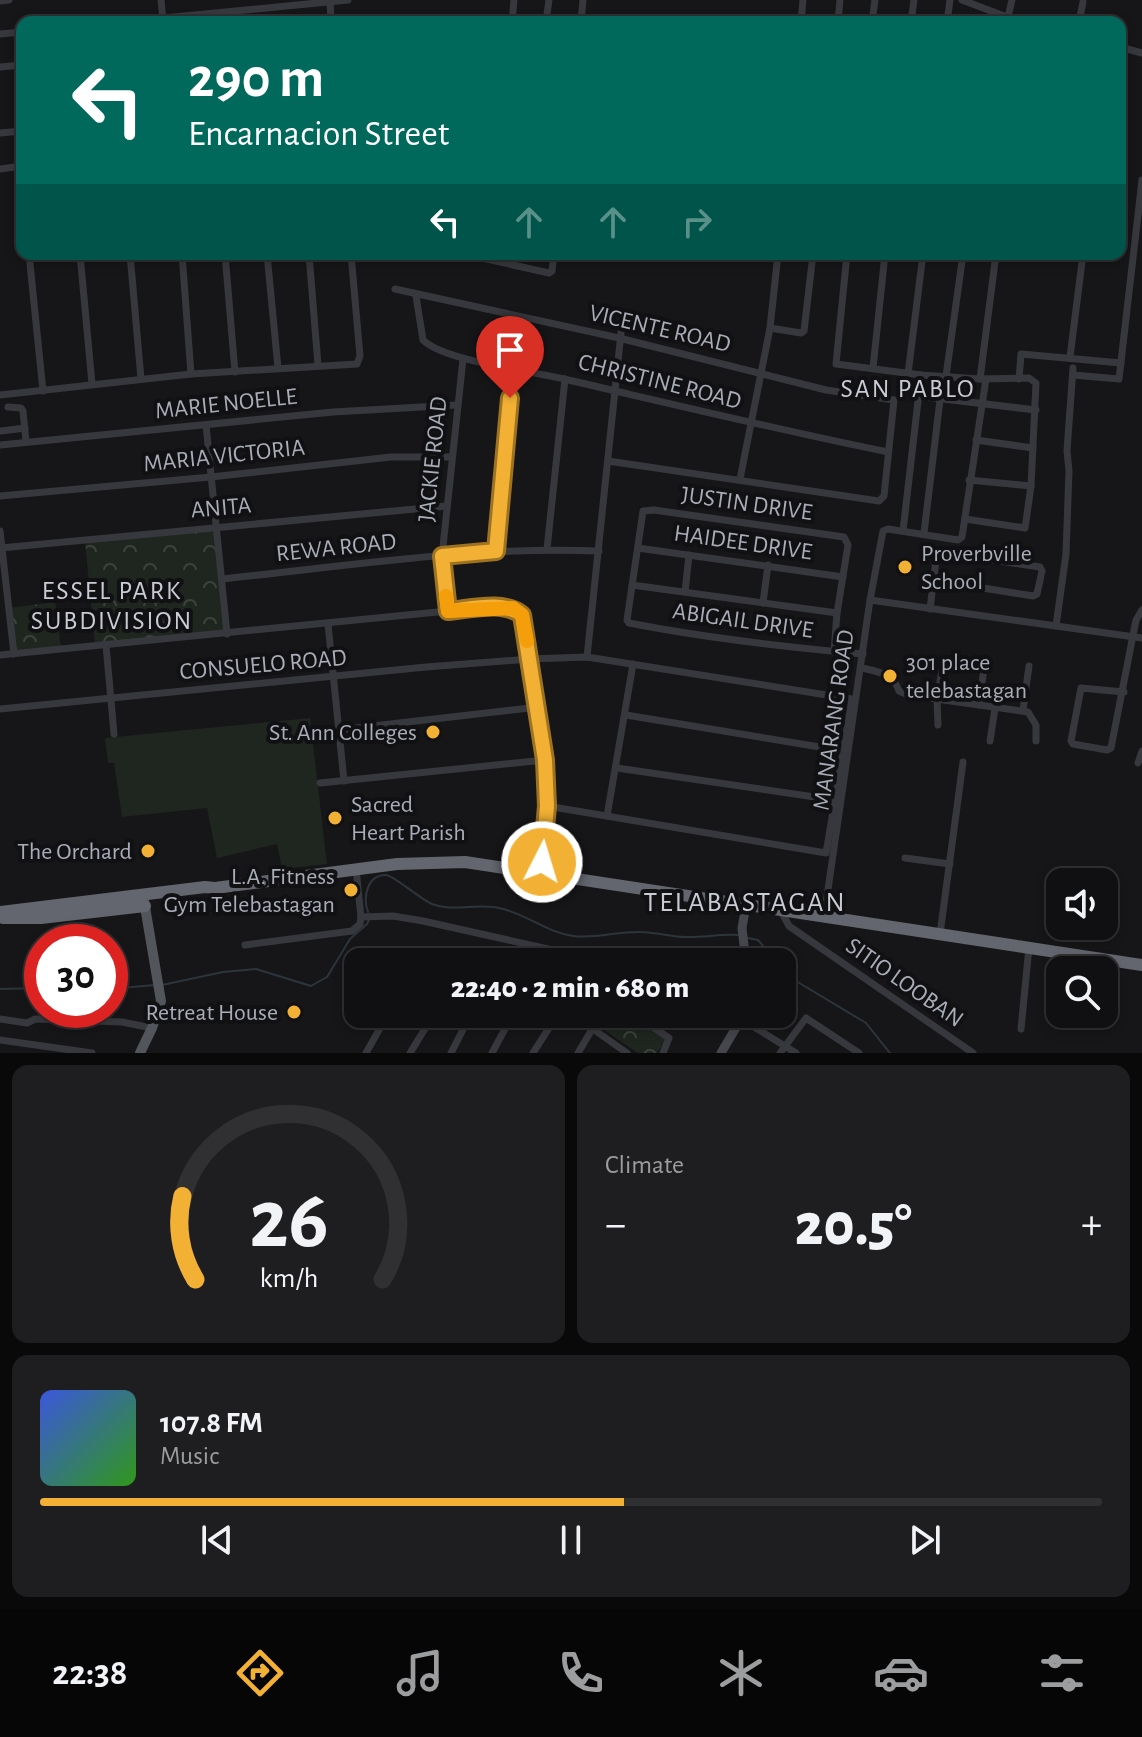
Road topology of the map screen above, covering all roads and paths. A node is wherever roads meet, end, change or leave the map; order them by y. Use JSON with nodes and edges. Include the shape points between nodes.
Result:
{"nodes":[{"id":1,"x":9,"y":0,"type":"edge"},
{"id":2,"x":348,"y":0,"type":"edge"},
{"id":3,"x":962,"y":0,"type":"edge"},
{"id":4,"x":0,"y":1,"type":"edge"},
{"id":5,"x":330,"y":1,"type":"edge"},
{"id":6,"x":1083,"y":2,"type":"dead end"},
{"id":7,"x":989,"y":10,"type":"junction"},
{"id":8,"x":198,"y":16,"type":"edge"},
{"id":9,"x":988,"y":16,"type":"edge"},
{"id":10,"x":1005,"y":16,"type":"edge"},
{"id":11,"x":1080,"y":16,"type":"edge"},
{"id":12,"x":1142,"y":180,"type":"edge"},
{"id":13,"x":30,"y":260,"type":"edge"},
{"id":14,"x":81,"y":260,"type":"edge"},
{"id":15,"x":131,"y":260,"type":"edge"},
{"id":16,"x":182,"y":260,"type":"edge"},
{"id":17,"x":226,"y":260,"type":"edge"},
{"id":18,"x":268,"y":260,"type":"edge"},
{"id":19,"x":309,"y":260,"type":"edge"},
{"id":20,"x":351,"y":260,"type":"edge"},
{"id":21,"x":491,"y":260,"type":"edge"},
{"id":22,"x":553,"y":260,"type":"edge"},
{"id":23,"x":777,"y":260,"type":"edge"},
{"id":24,"x":812,"y":260,"type":"edge"},
{"id":25,"x":846,"y":260,"type":"edge"},
{"id":26,"x":884,"y":260,"type":"edge"},
{"id":27,"x":922,"y":260,"type":"edge"},
{"id":28,"x":962,"y":260,"type":"edge"},
{"id":29,"x":995,"y":260,"type":"edge"},
{"id":30,"x":1082,"y":260,"type":"edge"},
{"id":31,"x":395,"y":289,"type":"dead end"},
{"id":32,"x":416,"y":296,"type":"junction"},
{"id":33,"x":623,"y":314,"type":"dead end"},
{"id":34,"x":770,"y":328,"type":"junction"},
{"id":35,"x":619,"y":338,"type":"junction"},
{"id":36,"x":1070,"y":357,"type":"junction"},
{"id":37,"x":463,"y":359,"type":"junction"},
{"id":38,"x":1121,"y":363,"type":"junction"},
{"id":39,"x":318,"y":365,"type":"junction"},
{"id":40,"x":513,"y":367,"type":"junction"},
{"id":41,"x":278,"y":368,"type":"junction"},
{"id":42,"x":873,"y":368,"type":"junction"},
{"id":43,"x":235,"y":372,"type":"junction"},
{"id":44,"x":762,"y":373,"type":"junction"},
{"id":45,"x":191,"y":374,"type":"junction"},
{"id":46,"x":908,"y":374,"type":"junction"},
{"id":47,"x":921,"y":375,"type":"junction"},
{"id":48,"x":946,"y":376,"type":"junction"},
{"id":49,"x":141,"y":379,"type":"junction"},
{"id":50,"x":565,"y":379,"type":"junction"},
{"id":51,"x":983,"y":379,"type":"junction"},
{"id":52,"x":1019,"y":379,"type":"junction"},
{"id":53,"x":92,"y":384,"type":"junction"},
{"id":54,"x":43,"y":391,"type":"junction"},
{"id":55,"x":614,"y":391,"type":"junction"},
{"id":56,"x":0,"y":395,"type":"edge"},
{"id":57,"x":918,"y":396,"type":"junction"},
{"id":58,"x":940,"y":400,"type":"junction"},
{"id":59,"x":981,"y":404,"type":"junction"},
{"id":60,"x":457,"y":405,"type":"junction"},
{"id":61,"x":8,"y":407,"type":"dead end"},
{"id":62,"x":1036,"y":410,"type":"junction"},
{"id":63,"x":750,"y":424,"type":"junction"},
{"id":64,"x":206,"y":425,"type":"junction"},
{"id":65,"x":25,"y":428,"type":"junction"},
{"id":66,"x":1,"y":431,"type":"edge"},
{"id":67,"x":976,"y":440,"type":"junction"},
{"id":68,"x":26,"y":442,"type":"junction"},
{"id":69,"x":0,"y":445,"type":"edge"},
{"id":70,"x":1033,"y":448,"type":"junction"},
{"id":71,"x":888,"y":452,"type":"junction"},
{"id":72,"x":452,"y":457,"type":"junction"},
{"id":73,"x":608,"y":461,"type":"junction"},
{"id":74,"x":211,"y":477,"type":"junction"},
{"id":75,"x":740,"y":479,"type":"junction"},
{"id":76,"x":969,"y":480,"type":"junction"},
{"id":77,"x":1031,"y":486,"type":"junction"},
{"id":78,"x":0,"y":496,"type":"edge"},
{"id":79,"x":447,"y":506,"type":"junction"},
{"id":80,"x":965,"y":519,"type":"junction"},
{"id":81,"x":217,"y":528,"type":"junction"},
{"id":82,"x":0,"y":531,"type":"edge"},
{"id":83,"x":903,"y":531,"type":"junction"},
{"id":84,"x":924,"y":533,"type":"junction"},
{"id":85,"x":1,"y":548,"type":"edge"},
{"id":86,"x":638,"y":548,"type":"junction"},
{"id":87,"x":547,"y":549,"type":"junction"},
{"id":88,"x":496,"y":551,"type":"junction"},
{"id":89,"x":599,"y":551,"type":"junction"},
{"id":90,"x":689,"y":555,"type":"junction"},
{"id":91,"x":442,"y":556,"type":"junction"},
{"id":92,"x":768,"y":565,"type":"junction"},
{"id":93,"x":843,"y":577,"type":"junction"},
{"id":94,"x":222,"y":579,"type":"junction"},
{"id":95,"x":933,"y":580,"type":"junction"},
{"id":96,"x":632,"y":585,"type":"junction"},
{"id":97,"x":685,"y":592,"type":"junction"},
{"id":98,"x":4,"y":600,"type":"edge"},
{"id":99,"x":870,"y":600,"type":"junction"},
{"id":100,"x":763,"y":603,"type":"junction"},
{"id":101,"x":930,"y":609,"type":"junction"},
{"id":102,"x":1142,"y":610,"type":"edge"},
{"id":103,"x":448,"y":611,"type":"junction"},
{"id":104,"x":837,"y":613,"type":"junction"},
{"id":105,"x":328,"y":624,"type":"junction"},
{"id":106,"x":1056,"y":626,"type":"junction"},
{"id":107,"x":227,"y":634,"type":"junction"},
{"id":108,"x":1138,"y":638,"type":"edge"},
{"id":109,"x":106,"y":645,"type":"junction"},
{"id":110,"x":834,"y":652,"type":"junction"},
{"id":111,"x":14,"y":654,"type":"junction"},
{"id":112,"x":863,"y":654,"type":"junction"},
{"id":113,"x":0,"y":655,"type":"edge"},
{"id":114,"x":587,"y":657,"type":"junction"},
{"id":115,"x":530,"y":659,"type":"junction"},
{"id":116,"x":944,"y":660,"type":"dead end"},
{"id":117,"x":985,"y":661,"type":"dead end"},
{"id":118,"x":633,"y":664,"type":"junction"},
{"id":119,"x":1029,"y":666,"type":"dead end"},
{"id":120,"x":862,"y":668,"type":"junction"},
{"id":121,"x":334,"y":678,"type":"junction"},
{"id":122,"x":1124,"y":692,"type":"junction"},
{"id":123,"x":111,"y":698,"type":"junction"},
{"id":124,"x":937,"y":698,"type":"junction"},
{"id":125,"x":979,"y":705,"type":"junction"},
{"id":126,"x":538,"y":707,"type":"junction"},
{"id":127,"x":995,"y":708,"type":"junction"},
{"id":128,"x":0,"y":709,"type":"edge"},
{"id":129,"x":1023,"y":710,"type":"junction"},
{"id":130,"x":626,"y":715,"type":"junction"},
{"id":131,"x":938,"y":725,"type":"dead end"},
{"id":132,"x":338,"y":730,"type":"junction"},
{"id":133,"x":114,"y":734,"type":"dead end"},
{"id":134,"x":990,"y":741,"type":"dead end"},
{"id":135,"x":1036,"y":741,"type":"dead end"},
{"id":136,"x":1142,"y":742,"type":"edge"},
{"id":137,"x":1142,"y":750,"type":"edge"},
{"id":138,"x":844,"y":751,"type":"junction"},
{"id":139,"x":545,"y":760,"type":"junction"},
{"id":140,"x":963,"y":762,"type":"dead end"},
{"id":141,"x":1138,"y":763,"type":"dead end"},
{"id":142,"x":617,"y":768,"type":"junction"},
{"id":143,"x":344,"y":781,"type":"junction"},
{"id":144,"x":320,"y":783,"type":"dead end"},
{"id":145,"x":835,"y":800,"type":"junction"},
{"id":146,"x":547,"y":806,"type":"junction"},
{"id":147,"x":607,"y":816,"type":"junction"},
{"id":148,"x":905,"y":858,"type":"dead end"},
{"id":149,"x":950,"y":864,"type":"junction"},
{"id":150,"x":356,"y":869,"type":"junction"},
{"id":151,"x":541,"y":873,"type":"junction"},
{"id":152,"x":144,"y":901,"type":"junction"},
{"id":153,"x":746,"y":905,"type":"junction"},
{"id":154,"x":781,"y":911,"type":"junction"},
{"id":155,"x":0,"y":916,"type":"edge"},
{"id":156,"x":366,"y":917,"type":"junction"},
{"id":157,"x":824,"y":917,"type":"junction"},
{"id":158,"x":940,"y":934,"type":"junction"},
{"id":159,"x":245,"y":945,"type":"dead end"},
{"id":160,"x":1029,"y":947,"type":"junction"},
{"id":161,"x":545,"y":948,"type":"edge"},
{"id":162,"x":745,"y":948,"type":"edge"},
{"id":163,"x":1142,"y":965,"type":"edge"},
{"id":164,"x":0,"y":1019,"type":"edge"},
{"id":165,"x":152,"y":1028,"type":"junction"},
{"id":166,"x":380,"y":1028,"type":"edge"},
{"id":167,"x":425,"y":1028,"type":"edge"},
{"id":168,"x":464,"y":1028,"type":"edge"},
{"id":169,"x":505,"y":1028,"type":"edge"},
{"id":170,"x":551,"y":1028,"type":"edge"},
{"id":171,"x":654,"y":1028,"type":"edge"},
{"id":172,"x":734,"y":1028,"type":"edge"},
{"id":173,"x":756,"y":1028,"type":"edge"},
{"id":174,"x":593,"y":1029,"type":"joint"},
{"id":175,"x":1021,"y":1029,"type":"dead end"},
{"id":176,"x":0,"y":1040,"type":"edge"},
{"id":177,"x":782,"y":1049,"type":"edge"},
{"id":178,"x":623,"y":1052,"type":"edge"},
{"id":179,"x":92,"y":1053,"type":"edge"},
{"id":180,"x":140,"y":1053,"type":"edge"},
{"id":181,"x":366,"y":1053,"type":"edge"},
{"id":182,"x":410,"y":1053,"type":"edge"},
{"id":183,"x":451,"y":1053,"type":"edge"},
{"id":184,"x":492,"y":1053,"type":"edge"},
{"id":185,"x":533,"y":1053,"type":"edge"},
{"id":186,"x":578,"y":1053,"type":"edge"},
{"id":187,"x":663,"y":1053,"type":"edge"},
{"id":188,"x":721,"y":1053,"type":"edge"},
{"id":189,"x":796,"y":1053,"type":"edge"},
{"id":190,"x":859,"y":1053,"type":"edge"},
{"id":191,"x":973,"y":1053,"type":"edge"}],
"edges":[{"from":1,"to":4,"type":"street"},
{"from":2,"to":5,"type":"street"},
{"from":3,"to":7,"type":"street"},
{"from":5,"to":8,"type":"street"},
{"from":6,"to":11,"type":"street"},
{"from":7,"to":9,"type":"street"},
{"from":7,"to":10,"type":"street"},
{"from":12,"to":38,"type":"street"},
{"from":13,"to":54,"type":"street"},
{"from":14,"to":53,"type":"street"},
{"from":15,"to":49,"type":"street"},
{"from":16,"to":45,"type":"street"},
{"from":17,"to":43,"type":"street"},
{"from":18,"to":41,"type":"street"},
{"from":19,"to":39,"type":"street"},
{"from":20,"to":39,"type":"street","via":[[359,361]]},
{"from":21,"to":22,"type":"street","via":[[549,273]]},
{"from":23,"to":34,"type":"street"},
{"from":24,"to":34,"type":"street","via":[[804,331]]},
{"from":25,"to":42,"type":"street","via":[[835,362]]},
{"from":26,"to":42,"type":"street"},
{"from":27,"to":46,"type":"street"},
{"from":28,"to":48,"type":"street"},
{"from":29,"to":51,"type":"street"},
{"from":30,"to":36,"type":"street"},
{"from":31,"to":32,"type":"street","name":"VICENTE ROAD"},
{"from":32,"to":35,"type":"street","name":"VICENTE ROAD"},
{"from":32,"to":37,"type":"street","name":"CHRISTINE ROAD","via":[[423,340]]},
{"from":33,"to":35,"type":"street"},
{"from":34,"to":44,"type":"street"},
{"from":35,"to":44,"type":"street","name":"VICENTE ROAD"},
{"from":35,"to":55,"type":"street"},
{"from":36,"to":38,"type":"street"},
{"from":36,"to":52,"type":"street","via":[[1021,354]]},
{"from":37,"to":40,"type":"street","name":"CHRISTINE ROAD"},
{"from":37,"to":60,"type":"street","name":"JACKIE ROAD"},
{"from":38,"to":106,"type":"street","via":[[1117,380],[1073,372],[1066,554]]},
{"from":39,"to":41,"type":"street"},
{"from":40,"to":50,"type":"street","name":"CHRISTINE ROAD"},
{"from":40,"to":88,"type":"street"},
{"from":41,"to":43,"type":"street"},
{"from":42,"to":46,"type":"street"},
{"from":43,"to":45,"type":"street"},
{"from":44,"to":63,"type":"street"},
{"from":44,"to":71,"type":"street","name":"VICENTE ROAD","via":[[894,400]]},
{"from":45,"to":49,"type":"street"},
{"from":46,"to":47,"type":"street"},
{"from":47,"to":48,"type":"street"},
{"from":47,"to":57,"type":"street"},
{"from":48,"to":51,"type":"street"},
{"from":49,"to":53,"type":"street"},
{"from":50,"to":55,"type":"street","name":"CHRISTINE ROAD"},
{"from":50,"to":87,"type":"street"},
{"from":51,"to":52,"type":"street"},
{"from":51,"to":59,"type":"street"},
{"from":52,"to":62,"type":"street","via":[[1036,383]]},
{"from":53,"to":54,"type":"street"},
{"from":54,"to":56,"type":"street"},
{"from":55,"to":63,"type":"street","name":"CHRISTINE ROAD"},
{"from":55,"to":73,"type":"street"},
{"from":57,"to":58,"type":"street"},
{"from":57,"to":83,"type":"street"},
{"from":58,"to":59,"type":"street"},
{"from":58,"to":84,"type":"street"},
{"from":59,"to":62,"type":"street"},
{"from":59,"to":67,"type":"street"},
{"from":60,"to":64,"type":"street","name":"MARIE NOELLE"},
{"from":60,"to":72,"type":"street","name":"JACKIE ROAD"},
{"from":61,"to":65,"type":"street","via":[[21,408]]},
{"from":62,"to":70,"type":"street"},
{"from":63,"to":71,"type":"street","name":"CHRISTINE ROAD"},
{"from":63,"to":75,"type":"street"},
{"from":64,"to":68,"type":"street","name":"MARIE NOELLE"},
{"from":64,"to":74,"type":"street"},
{"from":65,"to":66,"type":"street"},
{"from":65,"to":68,"type":"street"},
{"from":67,"to":70,"type":"street"},
{"from":67,"to":76,"type":"street"},
{"from":68,"to":69,"type":"street","name":"MARIE NOELLE"},
{"from":70,"to":77,"type":"street"},
{"from":71,"to":75,"type":"street","via":[[884,496],[879,501]]},
{"from":72,"to":74,"type":"street","name":"MARIA VICTORIA","via":[[391,457]]},
{"from":72,"to":79,"type":"street","name":"JACKIE ROAD"},
{"from":73,"to":75,"type":"street"},
{"from":73,"to":89,"type":"street"},
{"from":74,"to":78,"type":"street","name":"MARIA VICTORIA"},
{"from":74,"to":81,"type":"street"},
{"from":76,"to":77,"type":"street"},
{"from":76,"to":80,"type":"street"},
{"from":77,"to":80,"type":"street","via":[[1025,528]]},
{"from":79,"to":81,"type":"street","name":"ANITA"},
{"from":79,"to":91,"type":"street","name":"JACKIE ROAD"},
{"from":80,"to":84,"type":"street","via":[[961,539]]},
{"from":81,"to":85,"type":"street","name":"ANITA"},
{"from":81,"to":94,"type":"street"},
{"from":82,"to":85,"type":"street"},
{"from":83,"to":84,"type":"street"},
{"from":83,"to":99,"type":"street","name":"MANARANG ROAD","via":[[885,530]]},
{"from":85,"to":98,"type":"street"},
{"from":86,"to":90,"type":"street","name":"HAIDEE DRIVE"},
{"from":86,"to":93,"type":"street","name":"JUSTIN DRIVE","via":[[642,513],[654,510],[844,537],[848,540]]},
{"from":86,"to":96,"type":"street"},
{"from":87,"to":88,"type":"street","name":"REWA ROAD"},
{"from":87,"to":89,"type":"street","name":"REWA ROAD"},
{"from":88,"to":91,"type":"street","name":"REWA ROAD"},
{"from":89,"to":114,"type":"street"},
{"from":90,"to":92,"type":"street","name":"HAIDEE DRIVE"},
{"from":90,"to":97,"type":"street"},
{"from":91,"to":94,"type":"street","name":"REWA ROAD"},
{"from":91,"to":103,"type":"street","name":"JACKIE ROAD"},
{"from":92,"to":93,"type":"street","name":"HAIDEE DRIVE"},
{"from":92,"to":100,"type":"street"},
{"from":93,"to":104,"type":"street"},
{"from":94,"to":107,"type":"street"},
{"from":95,"to":95,"type":"street","via":[[1033,596],[1042,571],[939,551]]},
{"from":95,"to":101,"type":"street"},
{"from":96,"to":97,"type":"street","name":"ABIGAIL DRIVE"},
{"from":96,"to":110,"type":"street","name":"ABIGAIL DRIVE","via":[[628,622]]},
{"from":97,"to":100,"type":"street","name":"ABIGAIL DRIVE"},
{"from":98,"to":111,"type":"street"},
{"from":99,"to":101,"type":"street"},
{"from":99,"to":112,"type":"street","name":"MANARANG ROAD"},
{"from":100,"to":104,"type":"street","name":"ABIGAIL DRIVE"},
{"from":101,"to":106,"type":"street"},
{"from":102,"to":108,"type":"street","via":[[1136,620]]},
{"from":103,"to":105,"type":"street"},
{"from":103,"to":115,"type":"street","via":[[513,608],[522,615]]},
{"from":104,"to":110,"type":"street"},
{"from":105,"to":107,"type":"street"},
{"from":105,"to":121,"type":"street"},
{"from":106,"to":108,"type":"street"},
{"from":107,"to":109,"type":"street"},
{"from":108,"to":122,"type":"street"},
{"from":109,"to":111,"type":"street"},
{"from":109,"to":123,"type":"street"},
{"from":110,"to":112,"type":"street","name":"ABIGAIL DRIVE"},
{"from":111,"to":113,"type":"street"},
{"from":112,"to":120,"type":"street","name":"MANARANG ROAD"},
{"from":114,"to":115,"type":"street","name":"CONSUELO ROAD"},
{"from":114,"to":118,"type":"street","name":"CONSUELO ROAD"},
{"from":115,"to":121,"type":"street","name":"CONSUELO ROAD"},
{"from":115,"to":126,"type":"street"},
{"from":116,"to":124,"type":"street"},
{"from":117,"to":125,"type":"street"},
{"from":118,"to":130,"type":"street"},
{"from":118,"to":138,"type":"street","name":"CONSUELO ROAD","via":[[852,699]]},
{"from":119,"to":129,"type":"street"},
{"from":120,"to":124,"type":"street","via":[[893,679],[901,693]]},
{"from":120,"to":157,"type":"street","name":"MANARANG ROAD"},
{"from":121,"to":123,"type":"street","name":"CONSUELO ROAD"},
{"from":121,"to":132,"type":"street"},
{"from":122,"to":122,"type":"street","via":[[1111,748],[1073,744],[1082,687]]},
{"from":123,"to":128,"type":"street","name":"CONSUELO ROAD"},
{"from":123,"to":133,"type":"street"},
{"from":124,"to":125,"type":"street"},
{"from":124,"to":131,"type":"street"},
{"from":125,"to":127,"type":"street"},
{"from":126,"to":132,"type":"street"},
{"from":126,"to":139,"type":"street"},
{"from":127,"to":129,"type":"street"},
{"from":127,"to":134,"type":"street"},
{"from":129,"to":135,"type":"street","via":[[1033,720]]},
{"from":130,"to":138,"type":"street"},
{"from":130,"to":142,"type":"street"},
{"from":132,"to":143,"type":"street"},
{"from":136,"to":137,"type":"street"},
{"from":137,"to":141,"type":"street"},
{"from":138,"to":145,"type":"street"},
{"from":139,"to":143,"type":"street"},
{"from":139,"to":146,"type":"street"},
{"from":140,"to":149,"type":"street"},
{"from":142,"to":145,"type":"street"},
{"from":142,"to":147,"type":"street"},
{"from":143,"to":144,"type":"street"},
{"from":145,"to":147,"type":"street","via":[[826,853]]},
{"from":146,"to":147,"type":"street"},
{"from":146,"to":151,"type":"street"},
{"from":148,"to":149,"type":"street"},
{"from":149,"to":158,"type":"street"},
{"from":150,"to":151,"type":"highway","via":[[434,861]]},
{"from":150,"to":152,"type":"highway","via":[[205,887]]},
{"from":150,"to":156,"type":"street"},
{"from":151,"to":153,"type":"highway"},
{"from":152,"to":155,"type":"highway"},
{"from":152,"to":165,"type":"main road","via":[[160,990]]},
{"from":153,"to":154,"type":"highway"},
{"from":153,"to":162,"type":"street"},
{"from":154,"to":157,"type":"highway"},
{"from":154,"to":191,"type":"street","name":"SITIO LOOBAN","via":[[789,926]]},
{"from":156,"to":159,"type":"street","via":[[352,931]]},
{"from":156,"to":161,"type":"street","via":[[393,916]]},
{"from":157,"to":158,"type":"highway"},
{"from":158,"to":160,"type":"highway"},
{"from":160,"to":163,"type":"highway"},
{"from":160,"to":175,"type":"street"},
{"from":164,"to":165,"type":"street","via":[[108,1021]]},
{"from":165,"to":180,"type":"main road"},
{"from":166,"to":181,"type":"street"},
{"from":167,"to":182,"type":"street"},
{"from":168,"to":183,"type":"street"},
{"from":169,"to":184,"type":"street"},
{"from":170,"to":185,"type":"street"},
{"from":171,"to":187,"type":"street","via":[[669,1038]]},
{"from":172,"to":188,"type":"street"},
{"from":173,"to":177,"type":"street"},
{"from":174,"to":178,"type":"street"},
{"from":174,"to":186,"type":"street"},
{"from":176,"to":179,"type":"street"},
{"from":177,"to":189,"type":"street"},
{"from":177,"to":190,"type":"street","via":[[806,1018]]}]}
